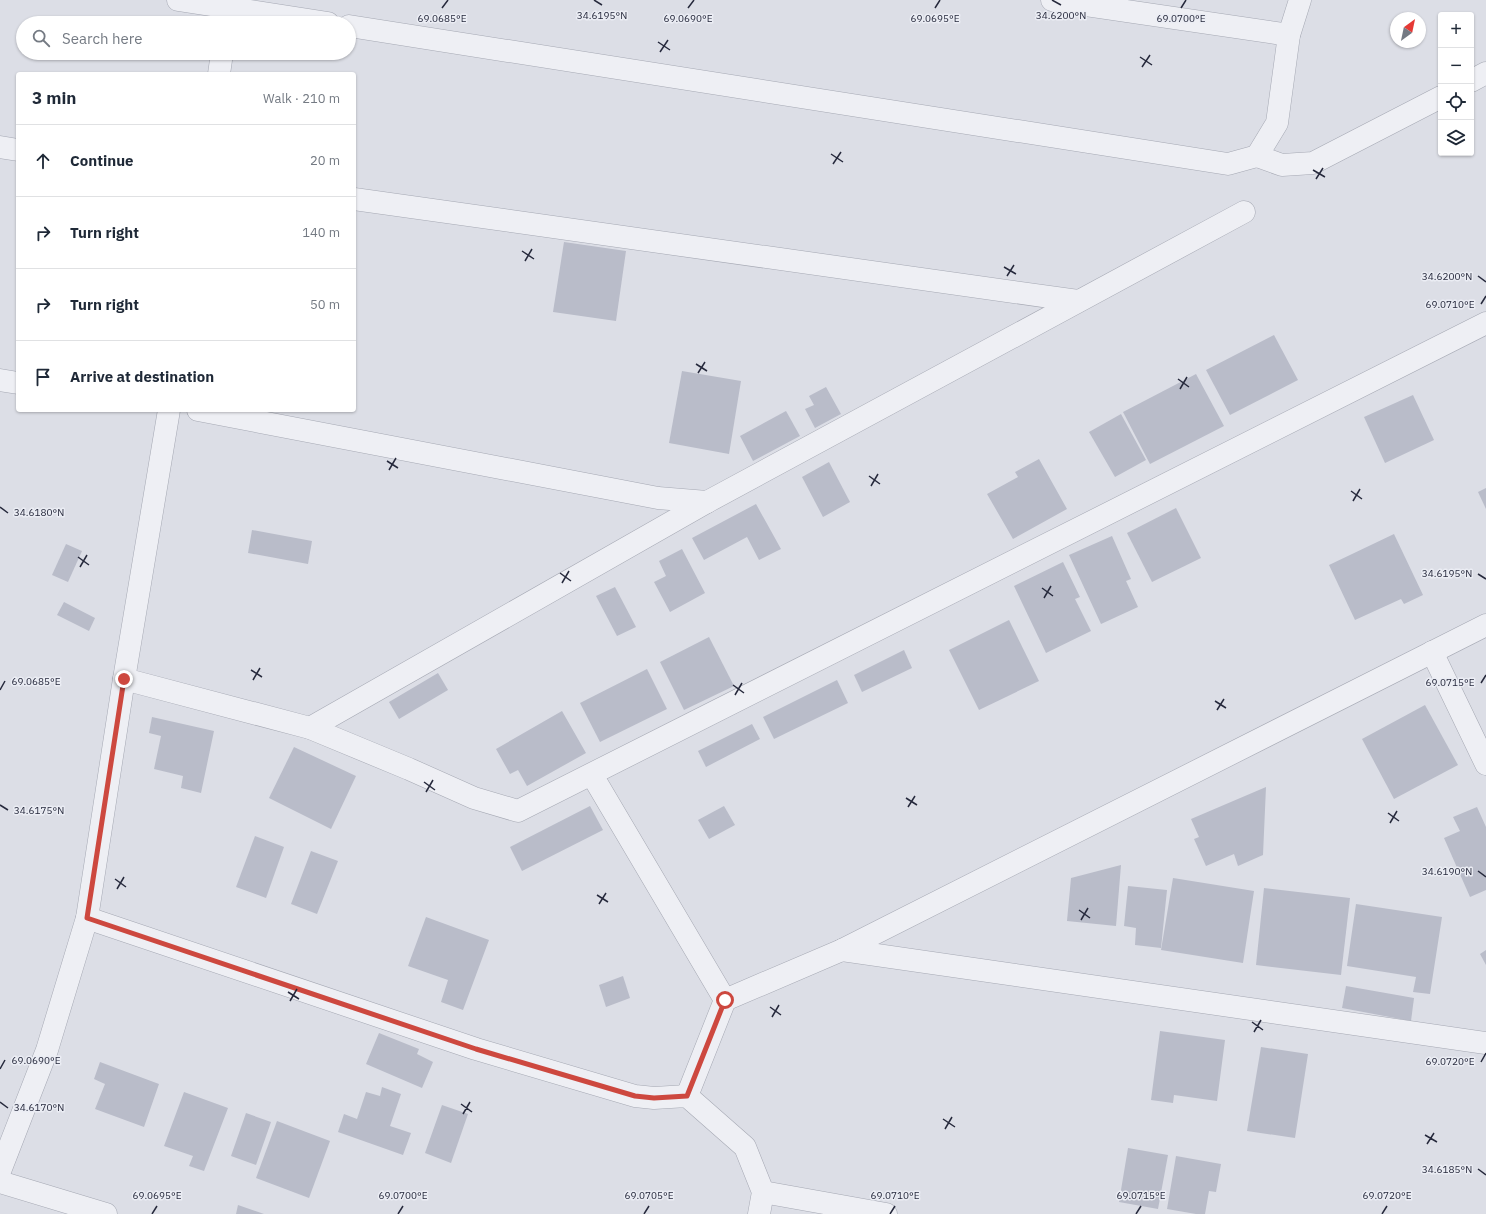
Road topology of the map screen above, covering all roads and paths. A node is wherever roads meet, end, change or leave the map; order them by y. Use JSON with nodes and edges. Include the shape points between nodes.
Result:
{"nodes":[{"id":1,"x":178,"y":0,"type":"edge"},
{"id":2,"x":1052,"y":0,"type":"edge"},
{"id":3,"x":1300,"y":0,"type":"edge"},
{"id":4,"x":228,"y":10,"type":"edge"},
{"id":5,"x":274,"y":16,"type":"edge"},
{"id":6,"x":356,"y":27,"type":"edge"},
{"id":7,"x":1289,"y":35,"type":"junction"},
{"id":8,"x":221,"y":60,"type":"edge"},
{"id":9,"x":219,"y":72,"type":"edge"},
{"id":10,"x":1486,"y":74,"type":"edge"},
{"id":11,"x":1474,"y":80,"type":"edge"},
{"id":12,"x":1438,"y":99,"type":"edge"},
{"id":13,"x":0,"y":147,"type":"edge"},
{"id":14,"x":16,"y":150,"type":"edge"},
{"id":15,"x":1257,"y":156,"type":"junction"},
{"id":16,"x":356,"y":199,"type":"edge"},
{"id":17,"x":1244,"y":212,"type":"dead end"},
{"id":18,"x":1078,"y":301,"type":"junction"},
{"id":19,"x":1486,"y":323,"type":"edge"},
{"id":20,"x":0,"y":380,"type":"edge"},
{"id":21,"x":16,"y":383,"type":"edge"},
{"id":22,"x":170,"y":412,"type":"edge"},
{"id":23,"x":208,"y":412,"type":"edge"},
{"id":24,"x":707,"y":502,"type":"junction"},
{"id":25,"x":1486,"y":625,"type":"edge"},
{"id":26,"x":1432,"y":652,"type":"junction"},
{"id":27,"x":124,"y":679,"type":"junction"},
{"id":28,"x":310,"y":728,"type":"junction"},
{"id":29,"x":1486,"y":764,"type":"edge"},
{"id":30,"x":592,"y":775,"type":"junction"},
{"id":31,"x":87,"y":918,"type":"junction"},
{"id":32,"x":842,"y":950,"type":"junction"},
{"id":33,"x":725,"y":1000,"type":"junction"},
{"id":34,"x":1486,"y":1043,"type":"edge"},
{"id":35,"x":687,"y":1096,"type":"junction"},
{"id":36,"x":0,"y":1171,"type":"edge"},
{"id":37,"x":0,"y":1182,"type":"edge"},
{"id":38,"x":763,"y":1192,"type":"junction"},
{"id":39,"x":106,"y":1214,"type":"edge"},
{"id":40,"x":758,"y":1214,"type":"edge"},
{"id":41,"x":886,"y":1214,"type":"edge"}],
"edges":[{"from":1,"to":4,"type":"street"},
{"from":2,"to":7,"type":"street"},
{"from":3,"to":7,"type":"street"},
{"from":4,"to":5,"type":"street"},
{"from":6,"to":15,"type":"street","via":[[1228,164]]},
{"from":7,"to":15,"type":"street","via":[[1277,123]]},
{"from":8,"to":9,"type":"street"},
{"from":10,"to":11,"type":"street"},
{"from":12,"to":15,"type":"street","via":[[1313,163],[1282,165]]},
{"from":13,"to":14,"type":"street"},
{"from":16,"to":18,"type":"street"},
{"from":17,"to":18,"type":"street"},
{"from":18,"to":24,"type":"street"},
{"from":19,"to":30,"type":"street"},
{"from":20,"to":21,"type":"street"},
{"from":22,"to":27,"type":"street"},
{"from":23,"to":24,"type":"street","via":[[658,498]]},
{"from":24,"to":28,"type":"street"},
{"from":25,"to":26,"type":"street"},
{"from":26,"to":29,"type":"street"},
{"from":26,"to":32,"type":"street"},
{"from":27,"to":28,"type":"street"},
{"from":27,"to":31,"type":"street"},
{"from":28,"to":30,"type":"street","via":[[474,798],[518,811]]},
{"from":30,"to":33,"type":"street"},
{"from":31,"to":35,"type":"street","via":[[476,1049],[628,1094],[654,1098]]},
{"from":31,"to":36,"type":"street","via":[[47,1050]]},
{"from":32,"to":33,"type":"street"},
{"from":32,"to":34,"type":"street"},
{"from":33,"to":35,"type":"street"},
{"from":35,"to":38,"type":"street","via":[[744,1146]]},
{"from":37,"to":39,"type":"street"},
{"from":38,"to":40,"type":"street"},
{"from":38,"to":41,"type":"street"}]}
